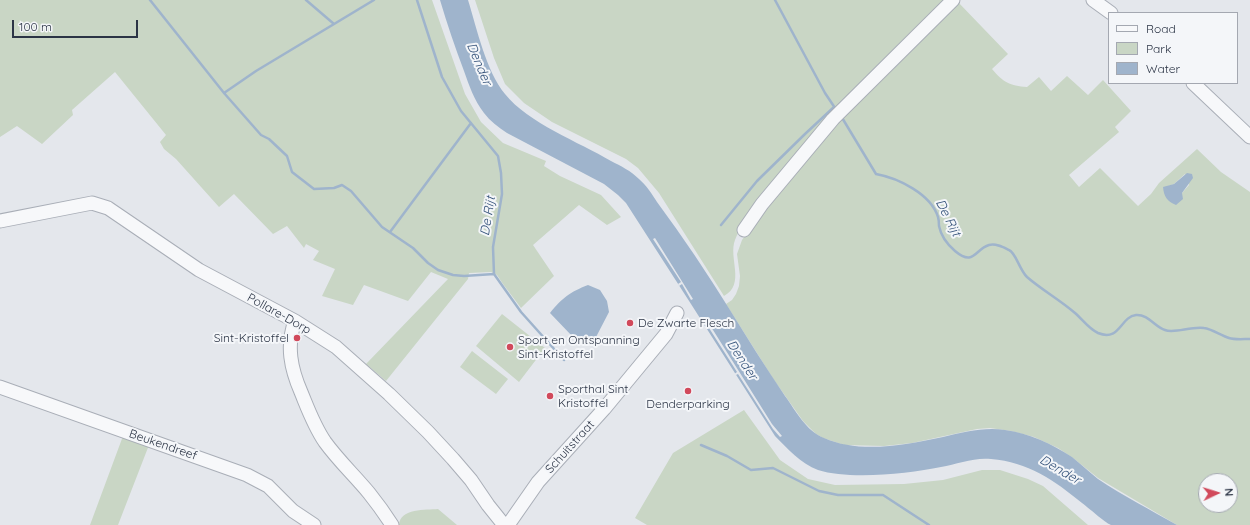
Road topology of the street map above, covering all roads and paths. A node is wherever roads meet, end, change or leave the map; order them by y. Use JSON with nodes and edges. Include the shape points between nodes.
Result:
{"nodes":[{"id":1,"x":953,"y":0,"type":"edge"},
{"id":2,"x":1093,"y":0,"type":"edge"},
{"id":3,"x":1110,"y":12,"type":"edge"},
{"id":4,"x":1194,"y":84,"type":"edge"},
{"id":5,"x":1250,"y":137,"type":"edge"},
{"id":6,"x":0,"y":221,"type":"edge"},
{"id":7,"x":744,"y":230,"type":"dead end"},
{"id":8,"x":677,"y":313,"type":"dead end"},
{"id":9,"x":295,"y":321,"type":"junction"},
{"id":10,"x":0,"y":387,"type":"edge"},
{"id":11,"x":314,"y":525,"type":"edge"},
{"id":12,"x":392,"y":525,"type":"edge"},
{"id":13,"x":504,"y":525,"type":"edge"},
{"id":14,"x":508,"y":525,"type":"edge"}],
"edges":[{"from":1,"to":7,"type":"street","via":[[833,119],[762,204]]},
{"from":2,"to":3,"type":"street"},
{"from":4,"to":5,"type":"street"},
{"from":6,"to":9,"type":"street","name":"Pollare-Dorp","via":[[92,203],[108,208],[199,270]]},
{"from":8,"to":14,"type":"street","name":"Schuitstraat","via":[[666,334],[604,409],[538,482]]},
{"from":9,"to":12,"type":"street","via":[[291,338],[291,362],[314,424],[338,460],[368,492]]},
{"from":9,"to":13,"type":"street","name":"Pollare-Dorp","via":[[336,347],[408,411],[471,480]]},
{"from":10,"to":11,"type":"street","name":"Beukendreef","via":[[247,474],[268,486],[293,511]]}]}
